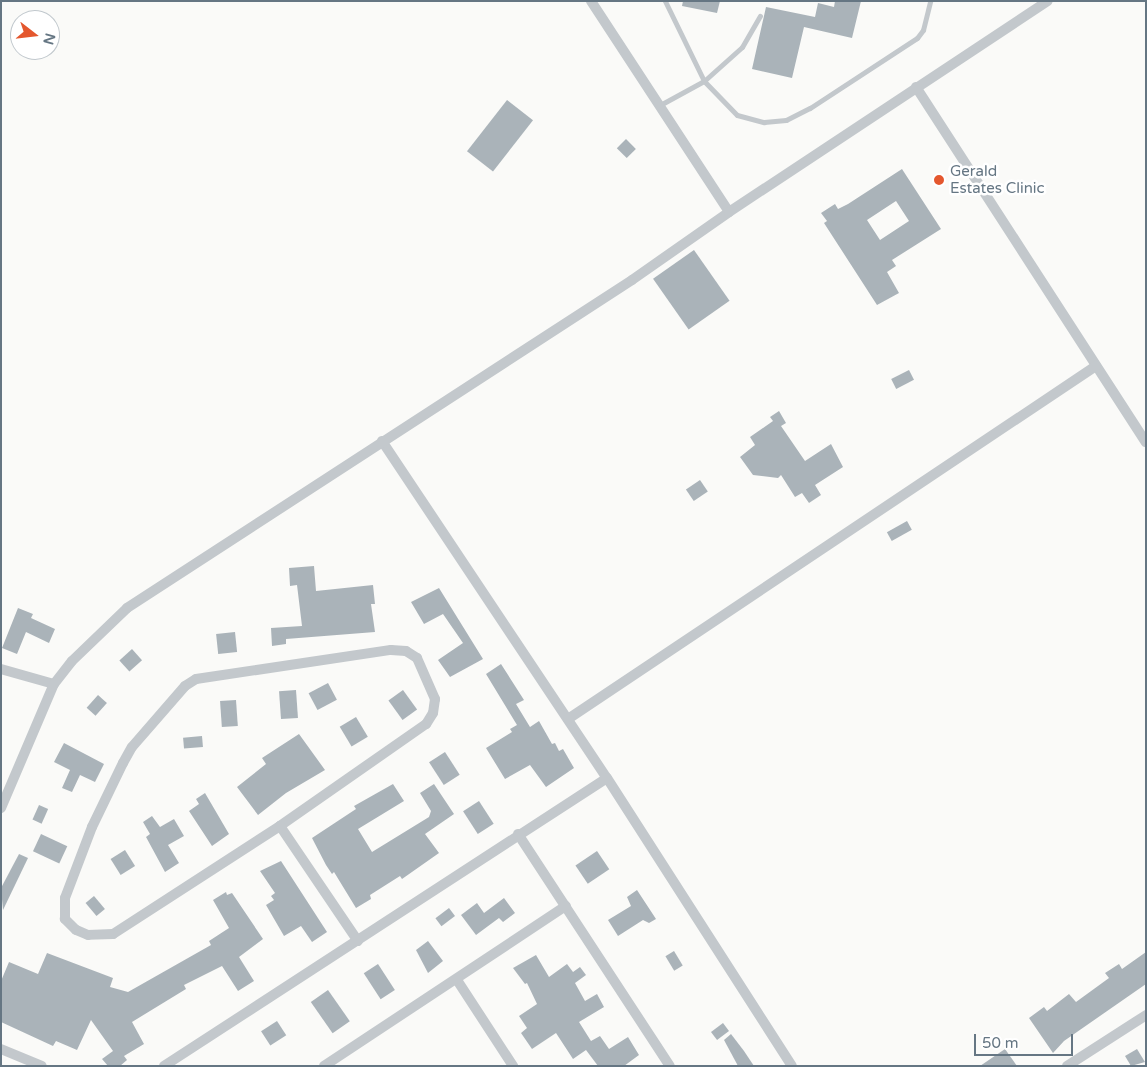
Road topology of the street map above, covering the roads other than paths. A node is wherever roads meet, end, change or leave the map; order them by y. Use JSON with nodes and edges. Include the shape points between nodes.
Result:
{"nodes":[{"id":1,"x":591,"y":1,"type":"edge"},
{"id":2,"x":665,"y":1,"type":"edge"},
{"id":3,"x":930,"y":1,"type":"edge"},
{"id":4,"x":1048,"y":1,"type":"edge"},
{"id":5,"x":760,"y":16,"type":"dead end"},
{"id":6,"x":704,"y":81,"type":"junction"},
{"id":7,"x":916,"y":88,"type":"junction"},
{"id":8,"x":660,"y":105,"type":"junction"},
{"id":9,"x":729,"y":212,"type":"junction"},
{"id":10,"x":1096,"y":366,"type":"junction"},
{"id":11,"x":382,"y":441,"type":"junction"},
{"id":12,"x":1146,"y":442,"type":"edge"},
{"id":13,"x":1,"y":669,"type":"edge"},
{"id":14,"x":54,"y":684,"type":"junction"},
{"id":15,"x":568,"y":719,"type":"junction"},
{"id":16,"x":607,"y":778,"type":"junction"},
{"id":17,"x":1,"y":808,"type":"edge"},
{"id":18,"x":280,"y":826,"type":"junction"},
{"id":19,"x":518,"y":834,"type":"junction"},
{"id":20,"x":566,"y":906,"type":"junction"},
{"id":21,"x":358,"y":941,"type":"junction"},
{"id":22,"x":457,"y":980,"type":"junction"},
{"id":23,"x":1146,"y":1015,"type":"edge"},
{"id":24,"x":1,"y":1049,"type":"edge"},
{"id":25,"x":1074,"y":1064,"type":"edge"},
{"id":26,"x":327,"y":1065,"type":"edge"},
{"id":27,"x":42,"y":1066,"type":"edge"},
{"id":28,"x":164,"y":1066,"type":"edge"},
{"id":29,"x":513,"y":1066,"type":"edge"},
{"id":30,"x":670,"y":1066,"type":"edge"},
{"id":31,"x":792,"y":1066,"type":"edge"}],
"edges":[{"from":1,"to":8,"type":"street"},
{"from":2,"to":6,"type":"lane"},
{"from":3,"to":6,"type":"lane","via":[[923,30],[917,38],[810,108],[786,120],[764,122],[737,115]]},
{"from":4,"to":7,"type":"street"},
{"from":5,"to":6,"type":"lane","via":[[742,47]]},
{"from":6,"to":8,"type":"lane"},
{"from":7,"to":9,"type":"street"},
{"from":7,"to":10,"type":"street"},
{"from":8,"to":9,"type":"street"},
{"from":9,"to":11,"type":"street","via":[[632,280]]},
{"from":10,"to":12,"type":"street"},
{"from":10,"to":15,"type":"street"},
{"from":11,"to":14,"type":"street","via":[[127,608],[77,655]]},
{"from":11,"to":15,"type":"street"},
{"from":13,"to":14,"type":"street"},
{"from":14,"to":17,"type":"street"},
{"from":15,"to":16,"type":"street"},
{"from":16,"to":19,"type":"street"},
{"from":16,"to":31,"type":"street"},
{"from":18,"to":18,"type":"street","via":[[113,934],[88,935],[76,930],[65,919],[65,898],[92,827],[123,762],[132,747],[185,686],[196,679],[391,650],[406,651],[417,658],[435,698],[434,713],[426,724]]},
{"from":18,"to":21,"type":"street"},
{"from":19,"to":20,"type":"street"},
{"from":19,"to":21,"type":"street"},
{"from":20,"to":22,"type":"street"},
{"from":20,"to":30,"type":"street"},
{"from":21,"to":28,"type":"street"},
{"from":22,"to":26,"type":"street"},
{"from":22,"to":29,"type":"street"},
{"from":23,"to":25,"type":"street"},
{"from":24,"to":27,"type":"street"}]}
